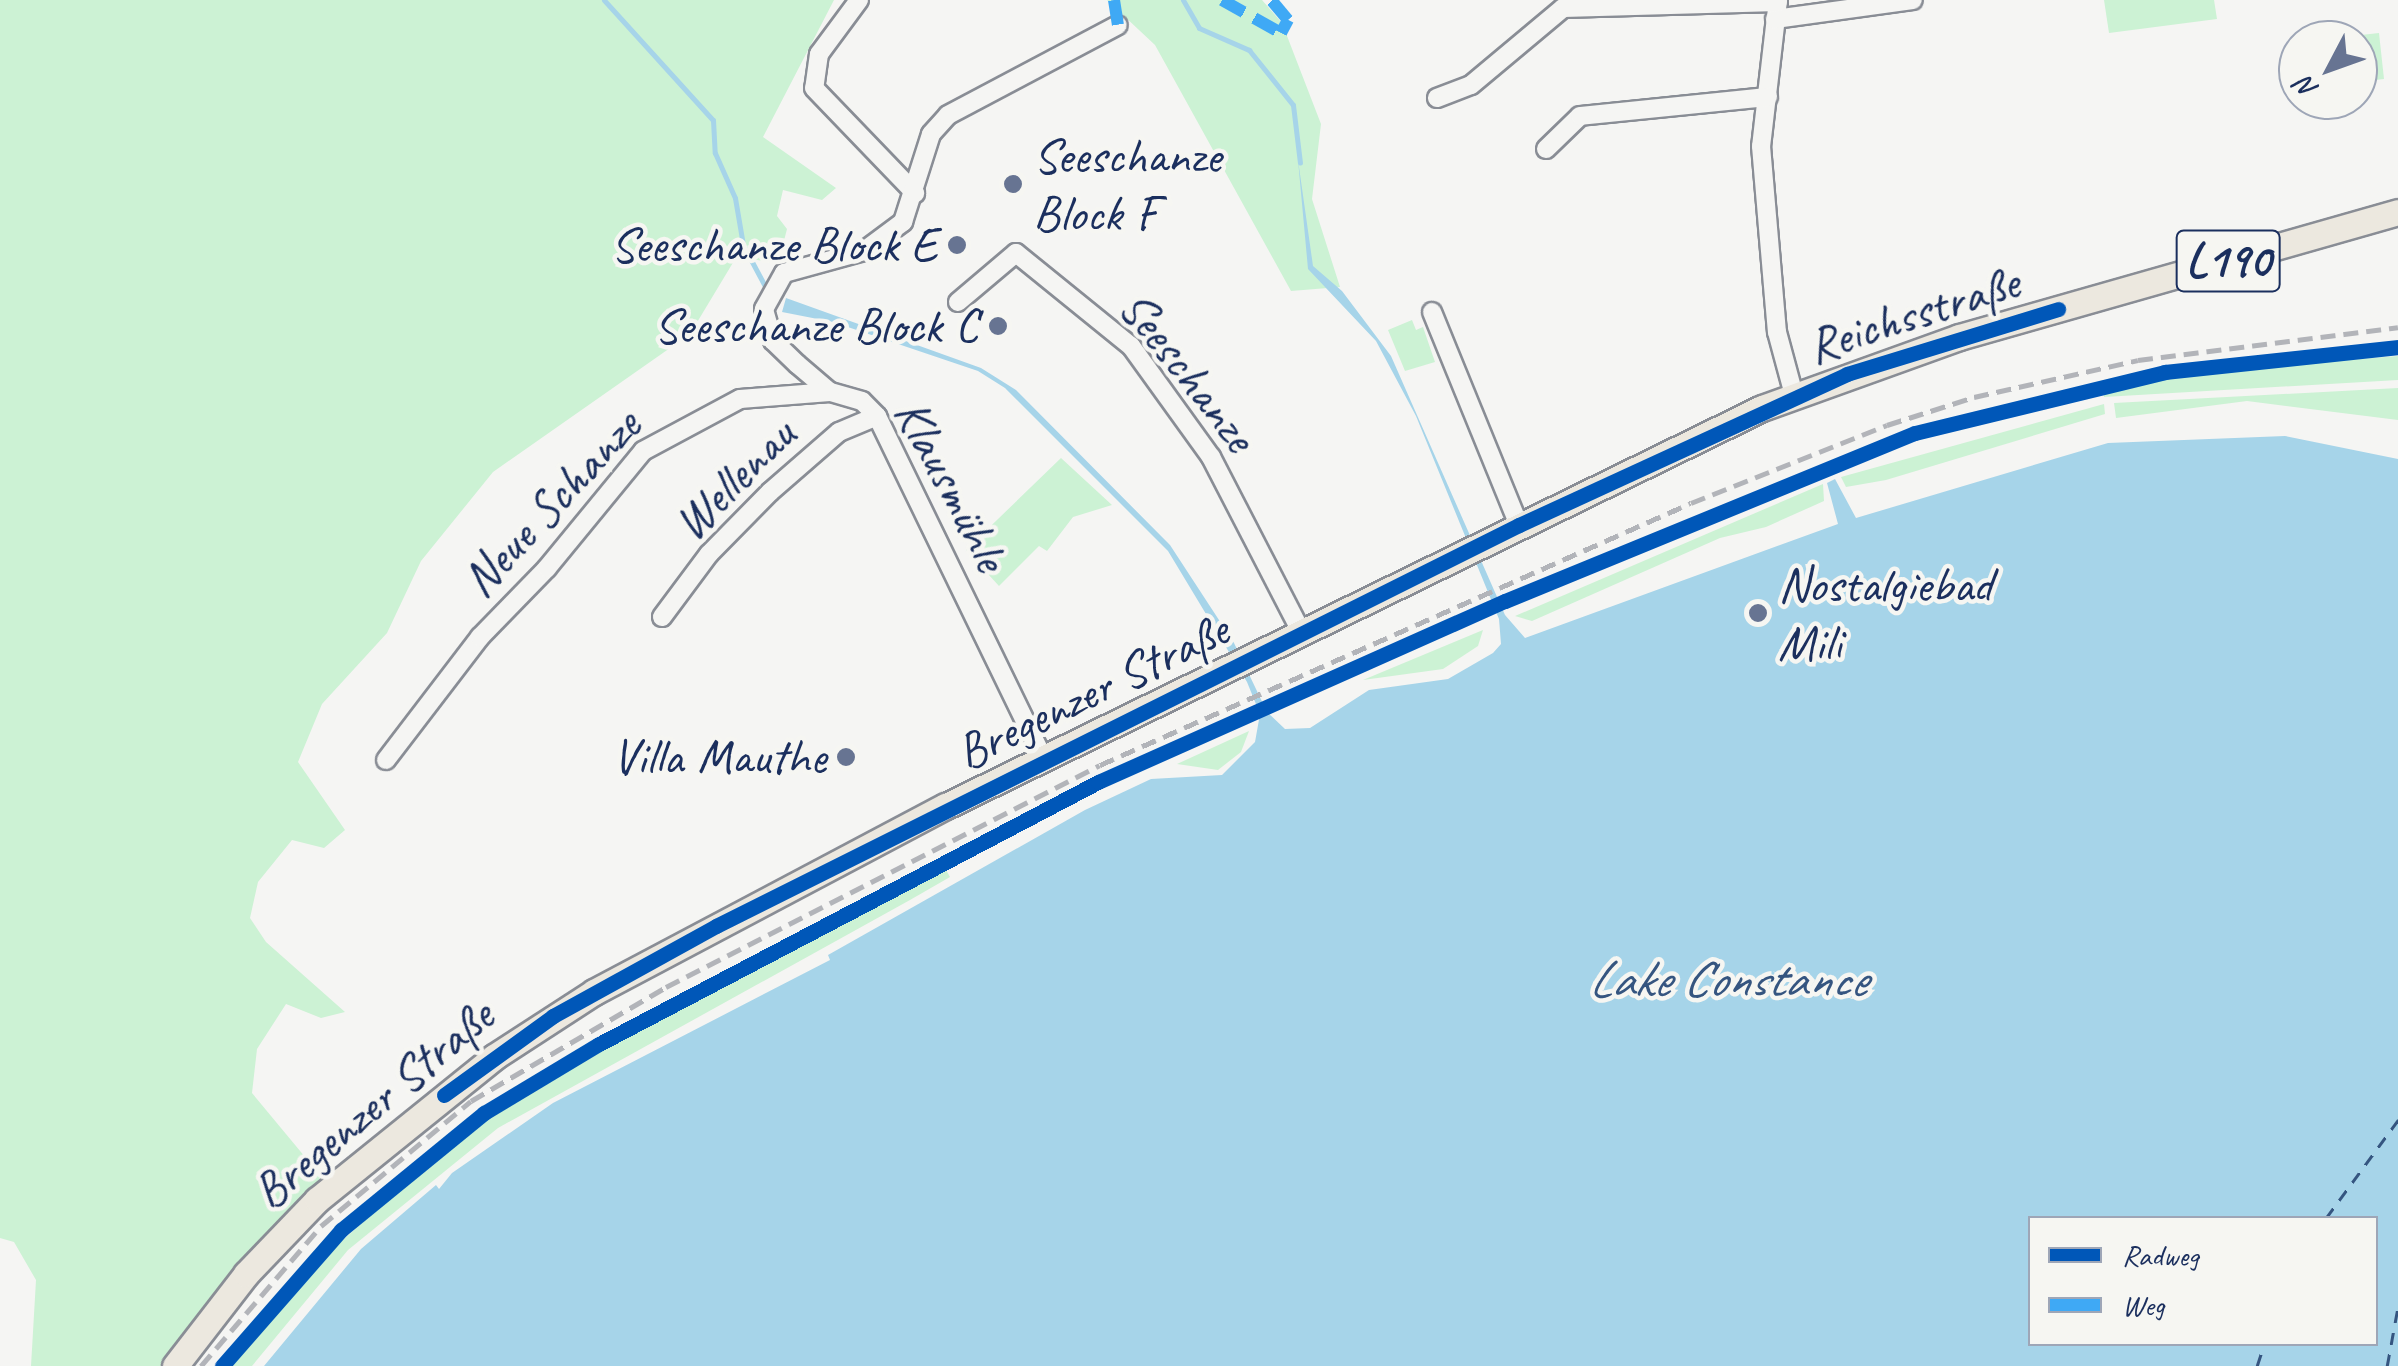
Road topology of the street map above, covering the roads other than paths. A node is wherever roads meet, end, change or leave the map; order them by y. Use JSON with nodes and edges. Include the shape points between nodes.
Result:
{"nodes":[{"id":1,"x":859,"y":0,"type":"edge"},
{"id":2,"x":1914,"y":0,"type":"edge"},
{"id":3,"x":1777,"y":7,"type":"edge"},
{"id":4,"x":1118,"y":25,"type":"dead end"},
{"id":5,"x":1768,"y":97,"type":"junction"},
{"id":6,"x":1437,"y":98,"type":"dead end"},
{"id":7,"x":1546,"y":149,"type":"dead end"},
{"id":8,"x":915,"y":193,"type":"junction"},
{"id":9,"x":2398,"y":212,"type":"edge"},
{"id":10,"x":958,"y":302,"type":"dead end"},
{"id":11,"x":1432,"y":312,"type":"dead end"},
{"id":12,"x":830,"y":392,"type":"junction"},
{"id":13,"x":1794,"y":395,"type":"junction"},
{"id":14,"x":877,"y":416,"type":"junction"},
{"id":15,"x":1519,"y":526,"type":"junction"},
{"id":16,"x":662,"y":618,"type":"dead end"},
{"id":17,"x":1302,"y":633,"type":"junction"},
{"id":18,"x":1043,"y":758,"type":"junction"},
{"id":19,"x":386,"y":760,"type":"dead end"},
{"id":20,"x":175,"y":1366,"type":"edge"}],
"edges":[{"from":1,"to":8,"type":"street","via":[[819,54],[814,88]]},
{"from":2,"to":3,"type":"street"},
{"from":3,"to":5,"type":"street"},
{"from":3,"to":6,"type":"street","via":[[1563,8],[1471,85]]},
{"from":4,"to":8,"type":"street","name":"Klausmühle","via":[[948,115],[932,134]]},
{"from":5,"to":7,"type":"street","via":[[1580,116]]},
{"from":5,"to":13,"type":"street","via":[[1761,146],[1769,255],[1780,348]]},
{"from":8,"to":12,"type":"street","name":"Klausmühle","via":[[911,212],[887,235],[854,256],[784,274],[766,298],[765,320],[774,340]]},
{"from":9,"to":13,"type":"main road","name":"Reichsstraße","number":"L190","via":[[1999,325]]},
{"from":10,"to":17,"type":"street","name":"Seeschanze","via":[[1016,253],[1130,346],[1211,457]]},
{"from":11,"to":15,"type":"street"},
{"from":12,"to":14,"type":"street","name":"Klausmühle","via":[[862,401]]},
{"from":12,"to":19,"type":"street","name":"Neue Schanze","via":[[740,398],[644,450],[480,637]]},
{"from":13,"to":15,"type":"main road","name":"Bregenzer Straße","number":"L190"},
{"from":14,"to":16,"type":"street","name":"Wellenau","via":[[839,432],[770,492],[709,554]]},
{"from":14,"to":18,"type":"street","name":"Klausmühle"},
{"from":15,"to":17,"type":"main road","name":"Bregenzer Straße","number":"L190"},
{"from":17,"to":18,"type":"main road","name":"Bregenzer Straße","number":"L190"},
{"from":18,"to":20,"type":"main road","name":"Bregenzer Straße","number":"L190","via":[[716,926],[526,1034],[317,1200],[246,1274]]}]}
